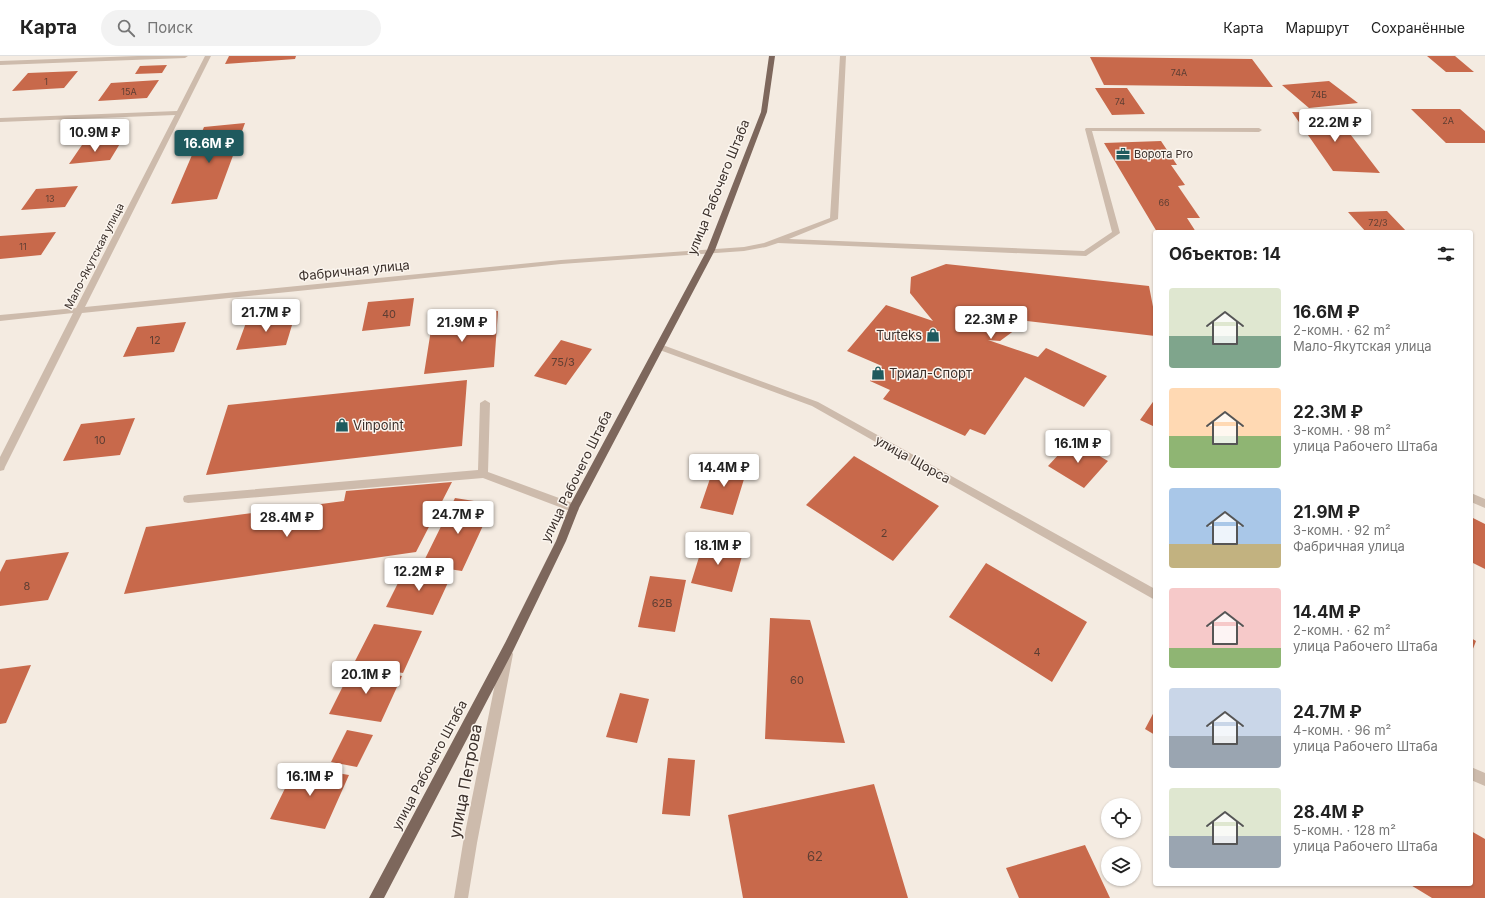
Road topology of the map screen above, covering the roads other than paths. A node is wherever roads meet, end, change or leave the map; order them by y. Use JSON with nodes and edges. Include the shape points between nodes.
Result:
{"nodes":[{"id":1,"x":185,"y":56,"type":"edge"},
{"id":2,"x":208,"y":56,"type":"edge"},
{"id":3,"x":772,"y":56,"type":"edge"},
{"id":4,"x":843,"y":56,"type":"edge"},
{"id":5,"x":0,"y":63,"type":"edge"},
{"id":6,"x":178,"y":113,"type":"junction"},
{"id":7,"x":0,"y":120,"type":"edge"},
{"id":8,"x":1259,"y":130,"type":"dead end"},
{"id":9,"x":776,"y":241,"type":"junction"},
{"id":10,"x":711,"y":250,"type":"junction"},
{"id":11,"x":79,"y":310,"type":"junction"},
{"id":12,"x":0,"y":318,"type":"edge"},
{"id":13,"x":660,"y":347,"type":"junction"},
{"id":14,"x":485,"y":403,"type":"dead end"},
{"id":15,"x":0,"y":467,"type":"edge"},
{"id":16,"x":483,"y":474,"type":"junction"},
{"id":17,"x":1473,"y":498,"type":"edge"},
{"id":18,"x":188,"y":499,"type":"dead end"},
{"id":19,"x":1485,"y":504,"type":"edge"},
{"id":20,"x":574,"y":508,"type":"junction"},
{"id":21,"x":1153,"y":594,"type":"edge"},
{"id":22,"x":509,"y":647,"type":"junction"},
{"id":23,"x":1473,"y":774,"type":"edge"},
{"id":24,"x":1485,"y":780,"type":"edge"},
{"id":25,"x":376,"y":898,"type":"edge"},
{"id":26,"x":461,"y":898,"type":"edge"}],
"edges":[{"from":1,"to":5,"type":"street"},
{"from":2,"to":6,"type":"street","name":"Мало-Якутская улица"},
{"from":3,"to":10,"type":"main road","name":"улица Рабочего Штаба","via":[[764,112]]},
{"from":4,"to":9,"type":"street","via":[[834,219]]},
{"from":6,"to":7,"type":"street"},
{"from":6,"to":11,"type":"street","name":"Мало-Якутская улица"},
{"from":8,"to":9,"type":"street","via":[[1088,129],[1116,233],[1086,254]]},
{"from":9,"to":10,"type":"street","name":"Фабричная улица","via":[[744,249]]},
{"from":10,"to":11,"type":"street","name":"Фабричная улица"},
{"from":10,"to":13,"type":"main road","name":"улица Рабочего Штаба"},
{"from":11,"to":12,"type":"street","name":"Фабричная улица"},
{"from":11,"to":15,"type":"street","name":"Мало-Якутская улица"},
{"from":13,"to":20,"type":"main road","name":"улица Рабочего Штаба"},
{"from":13,"to":21,"type":"street","name":"улица Щорса","via":[[815,404]]},
{"from":14,"to":16,"type":"street"},
{"from":16,"to":18,"type":"street"},
{"from":16,"to":20,"type":"street"},
{"from":17,"to":19,"type":"street"},
{"from":20,"to":22,"type":"main road","name":"улица Рабочего Штаба","via":[[561,541]]},
{"from":22,"to":25,"type":"main road","name":"улица Рабочего Штаба"},
{"from":22,"to":26,"type":"street","name":"улица Петрова"},
{"from":23,"to":24,"type":"street"}]}
